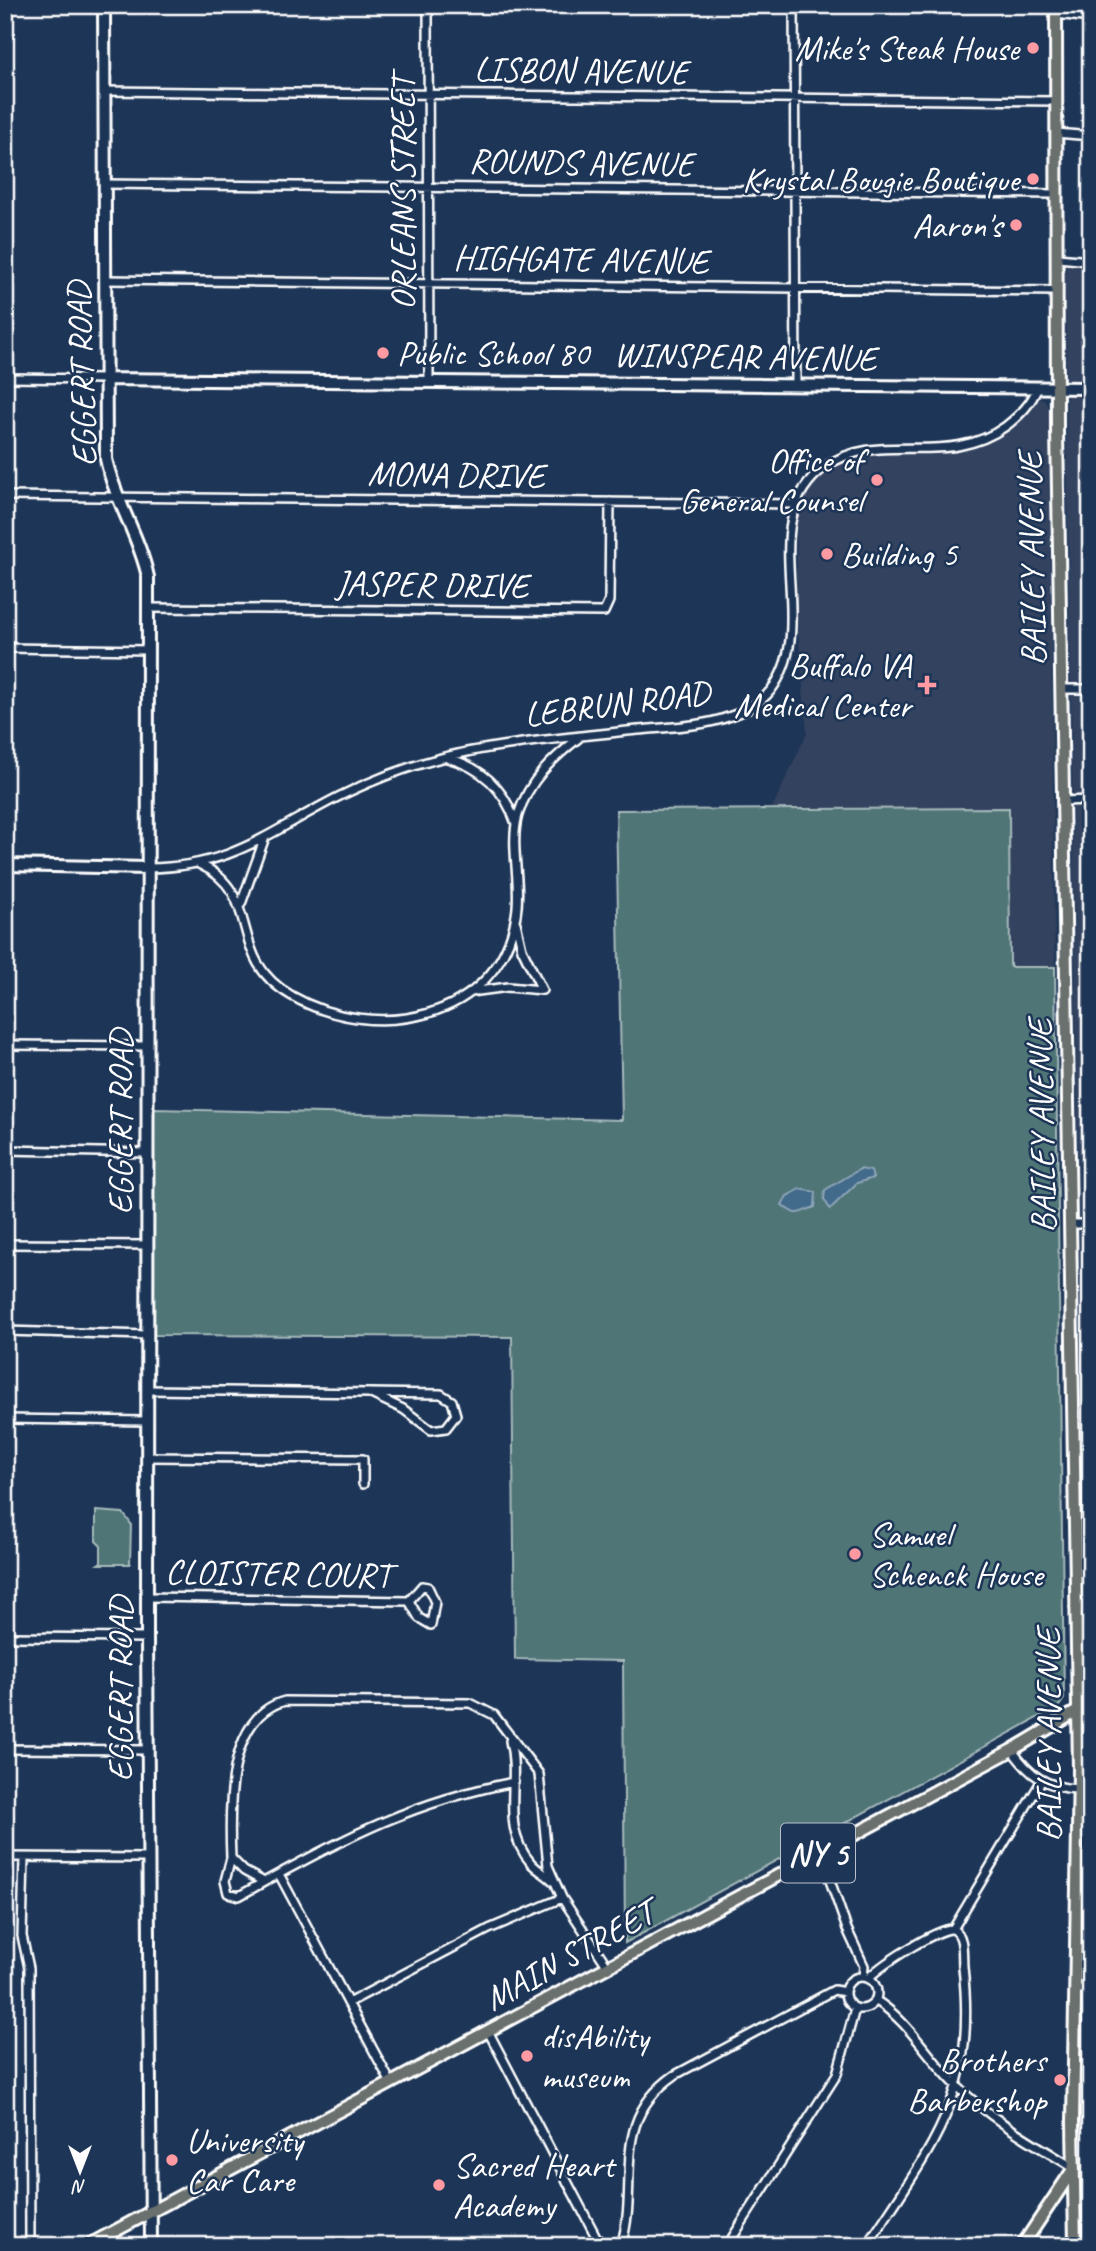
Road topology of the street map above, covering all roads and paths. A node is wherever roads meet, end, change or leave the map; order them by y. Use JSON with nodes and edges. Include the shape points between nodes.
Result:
{"nodes":[{"id":1,"x":104,"y":5,"type":"edge"},
{"id":2,"x":428,"y":5,"type":"edge"},
{"id":3,"x":794,"y":5,"type":"edge"},
{"id":4,"x":1073,"y":5,"type":"edge"},
{"id":5,"x":1091,"y":7,"type":"edge"},
{"id":6,"x":1056,"y":10,"type":"edge"},
{"id":7,"x":1091,"y":18,"type":"edge"},
{"id":8,"x":104,"y":91,"type":"junction"},
{"id":9,"x":428,"y":94,"type":"junction"},
{"id":10,"x":795,"y":99,"type":"junction"},
{"id":11,"x":1056,"y":101,"type":"junction"},
{"id":12,"x":1056,"y":133,"type":"junction"},
{"id":13,"x":1091,"y":136,"type":"edge"},
{"id":14,"x":104,"y":184,"type":"junction"},
{"id":15,"x":429,"y":187,"type":"junction"},
{"id":16,"x":795,"y":191,"type":"junction"},
{"id":17,"x":1056,"y":194,"type":"junction"},
{"id":18,"x":1057,"y":258,"type":"junction"},
{"id":19,"x":1091,"y":261,"type":"edge"},
{"id":20,"x":105,"y":280,"type":"junction"},
{"id":21,"x":428,"y":284,"type":"junction"},
{"id":22,"x":796,"y":288,"type":"junction"},
{"id":23,"x":1057,"y":291,"type":"junction"},
{"id":24,"x":5,"y":378,"type":"edge"},
{"id":25,"x":105,"y":379,"type":"junction"},
{"id":26,"x":429,"y":381,"type":"junction"},
{"id":27,"x":796,"y":385,"type":"junction"},
{"id":28,"x":1038,"y":387,"type":"junction"},
{"id":29,"x":1057,"y":387,"type":"junction"},
{"id":30,"x":1091,"y":388,"type":"edge"},
{"id":31,"x":5,"y":496,"type":"edge"},
{"id":32,"x":117,"y":496,"type":"junction"},
{"id":33,"x":610,"y":502,"type":"junction"},
{"id":34,"x":794,"y":504,"type":"junction"},
{"id":35,"x":148,"y":608,"type":"junction"},
{"id":36,"x":5,"y":648,"type":"edge"},
{"id":37,"x":149,"y":650,"type":"junction"},
{"id":38,"x":1061,"y":689,"type":"junction"},
{"id":39,"x":1091,"y":689,"type":"edge"},
{"id":40,"x":580,"y":736,"type":"junction"},
{"id":41,"x":443,"y":757,"type":"junction"},
{"id":42,"x":1091,"y":800,"type":"edge"},
{"id":43,"x":1063,"y":801,"type":"junction"},
{"id":44,"x":516,"y":824,"type":"junction"},
{"id":45,"x":265,"y":839,"type":"junction"},
{"id":46,"x":199,"y":864,"type":"junction"},
{"id":47,"x":5,"y":865,"type":"edge"},
{"id":48,"x":148,"y":868,"type":"junction"},
{"id":49,"x":241,"y":904,"type":"junction"},
{"id":50,"x":516,"y":918,"type":"junction"},
{"id":51,"x":470,"y":992,"type":"junction"},
{"id":52,"x":5,"y":1045,"type":"edge"},
{"id":53,"x":148,"y":1046,"type":"junction"},
{"id":54,"x":5,"y":1150,"type":"edge"},
{"id":55,"x":148,"y":1153,"type":"junction"},
{"id":56,"x":1070,"y":1224,"type":"junction"},
{"id":57,"x":1091,"y":1224,"type":"edge"},
{"id":58,"x":5,"y":1244,"type":"edge"},
{"id":59,"x":147,"y":1245,"type":"junction"},
{"id":60,"x":5,"y":1331,"type":"edge"},
{"id":61,"x":148,"y":1335,"type":"junction"},
{"id":62,"x":147,"y":1390,"type":"junction"},
{"id":63,"x":369,"y":1393,"type":"junction"},
{"id":64,"x":5,"y":1419,"type":"edge"},
{"id":65,"x":147,"y":1421,"type":"junction"},
{"id":66,"x":147,"y":1457,"type":"junction"},
{"id":67,"x":363,"y":1484,"type":"dead end"},
{"id":68,"x":147,"y":1597,"type":"junction"},
{"id":69,"x":409,"y":1601,"type":"junction"},
{"id":70,"x":1076,"y":1607,"type":"junction"},
{"id":71,"x":1091,"y":1608,"type":"edge"},
{"id":72,"x":5,"y":1637,"type":"edge"},
{"id":73,"x":147,"y":1638,"type":"junction"},
{"id":74,"x":1091,"y":1703,"type":"edge"},
{"id":75,"x":1091,"y":1713,"type":"edge"},
{"id":76,"x":1077,"y":1714,"type":"junction"},
{"id":77,"x":509,"y":1737,"type":"junction"},
{"id":78,"x":5,"y":1749,"type":"edge"},
{"id":79,"x":148,"y":1750,"type":"junction"},
{"id":80,"x":1012,"y":1750,"type":"junction"},
{"id":81,"x":1042,"y":1780,"type":"junction"},
{"id":82,"x":514,"y":1782,"type":"junction"},
{"id":83,"x":1078,"y":1789,"type":"junction"},
{"id":84,"x":820,"y":1852,"type":"junction"},
{"id":85,"x":5,"y":1857,"type":"edge"},
{"id":86,"x":24,"y":1858,"type":"junction"},
{"id":87,"x":149,"y":1858,"type":"junction"},
{"id":88,"x":232,"y":1858,"type":"junction"},
{"id":89,"x":279,"y":1874,"type":"junction"},
{"id":90,"x":554,"y":1881,"type":"junction"},
{"id":91,"x":264,"y":1882,"type":"junction"},
{"id":92,"x":562,"y":1898,"type":"junction"},
{"id":93,"x":953,"y":1928,"type":"junction"},
{"id":94,"x":608,"y":1968,"type":"junction"},
{"id":95,"x":865,"y":1978,"type":"junction"},
{"id":96,"x":1077,"y":1989,"type":"junction"},
{"id":97,"x":1091,"y":1989,"type":"edge"},
{"id":98,"x":845,"y":1992,"type":"junction"},
{"id":99,"x":875,"y":2000,"type":"junction"},
{"id":100,"x":348,"y":2003,"type":"junction"},
{"id":101,"x":855,"y":2008,"type":"junction"},
{"id":102,"x":488,"y":2031,"type":"junction"},
{"id":103,"x":391,"y":2083,"type":"junction"},
{"id":104,"x":958,"y":2088,"type":"junction"},
{"id":105,"x":1074,"y":2168,"type":"junction"},
{"id":106,"x":151,"y":2211,"type":"junction"},
{"id":107,"x":1043,"y":2213,"type":"junction"},
{"id":108,"x":1075,"y":2214,"type":"junction"},
{"id":109,"x":30,"y":2246,"type":"edge"},
{"id":110,"x":87,"y":2246,"type":"edge"},
{"id":111,"x":151,"y":2246,"type":"edge"},
{"id":112,"x":601,"y":2246,"type":"edge"},
{"id":113,"x":621,"y":2246,"type":"edge"},
{"id":114,"x":727,"y":2246,"type":"edge"},
{"id":115,"x":867,"y":2246,"type":"edge"},
{"id":116,"x":1022,"y":2246,"type":"edge"},
{"id":117,"x":1075,"y":2246,"type":"edge"}],
"edges":[{"from":1,"to":8,"type":"street","name":"EGGERT ROAD"},
{"from":2,"to":9,"type":"street","name":"ORLEANS STREET"},
{"from":3,"to":10,"type":"street"},
{"from":4,"to":5,"type":"street"},
{"from":6,"to":7,"type":"street"},
{"from":6,"to":11,"type":"main road","name":"BAILEY AVENUE"},
{"from":8,"to":9,"type":"street","name":"LISBON AVENUE"},
{"from":8,"to":14,"type":"street","name":"EGGERT ROAD"},
{"from":9,"to":10,"type":"street","name":"LISBON AVENUE"},
{"from":9,"to":15,"type":"street","name":"ORLEANS STREET"},
{"from":10,"to":11,"type":"street","name":"LISBON AVENUE"},
{"from":10,"to":16,"type":"street"},
{"from":11,"to":12,"type":"main road","name":"BAILEY AVENUE"},
{"from":12,"to":13,"type":"street"},
{"from":12,"to":17,"type":"main road","name":"BAILEY AVENUE"},
{"from":14,"to":15,"type":"street","name":"ROUNDS AVENUE"},
{"from":14,"to":20,"type":"street","name":"EGGERT ROAD"},
{"from":15,"to":16,"type":"street","name":"ROUNDS AVENUE"},
{"from":15,"to":21,"type":"street","name":"ORLEANS STREET"},
{"from":16,"to":17,"type":"street","name":"ROUNDS AVENUE"},
{"from":16,"to":22,"type":"street"},
{"from":17,"to":18,"type":"main road","name":"BAILEY AVENUE"},
{"from":18,"to":19,"type":"street"},
{"from":18,"to":23,"type":"main road","name":"BAILEY AVENUE"},
{"from":20,"to":21,"type":"street","name":"HIGHGATE AVENUE"},
{"from":20,"to":25,"type":"street","name":"EGGERT ROAD"},
{"from":21,"to":22,"type":"street","name":"HIGHGATE AVENUE"},
{"from":21,"to":26,"type":"street","name":"ORLEANS STREET"},
{"from":22,"to":23,"type":"street","name":"HIGHGATE AVENUE"},
{"from":22,"to":27,"type":"street"},
{"from":23,"to":29,"type":"main road","name":"BAILEY AVENUE"},
{"from":24,"to":25,"type":"street"},
{"from":25,"to":26,"type":"street","name":"WINSPEAR AVENUE"},
{"from":25,"to":32,"type":"street","name":"EGGERT ROAD","via":[[106,459]]},
{"from":26,"to":27,"type":"street","name":"WINSPEAR AVENUE"},
{"from":27,"to":28,"type":"street","name":"WINSPEAR AVENUE"},
{"from":28,"to":29,"type":"street","name":"WINSPEAR AVENUE"},
{"from":28,"to":34,"type":"street","name":"LEBRUN ROAD","via":[[1028,406],[988,437],[950,449],[871,450],[845,456],[817,474]]},
{"from":29,"to":30,"type":"street","name":"WINSPEAR AVENUE"},
{"from":29,"to":38,"type":"main road","name":"BAILEY AVENUE"},
{"from":31,"to":32,"type":"street","name":"MONA DRIVE"},
{"from":32,"to":33,"type":"street","name":"MONA DRIVE"},
{"from":32,"to":35,"type":"street","name":"EGGERT ROAD","via":[[143,554]]},
{"from":33,"to":34,"type":"street","name":"MONA DRIVE"},
{"from":33,"to":35,"type":"street","name":"JASPER DRIVE","via":[[609,601],[604,612]]},
{"from":34,"to":40,"type":"street","name":"LEBRUN ROAD","via":[[789,545],[790,652],[766,695],[747,709],[713,721]]},
{"from":35,"to":37,"type":"street","name":"EGGERT ROAD"},
{"from":36,"to":37,"type":"street"},
{"from":37,"to":48,"type":"street","name":"EGGERT ROAD"},
{"from":38,"to":39,"type":"street"},
{"from":38,"to":43,"type":"main road","name":"BAILEY AVENUE"},
{"from":40,"to":41,"type":"street","name":"LEBRUN ROAD"},
{"from":40,"to":44,"type":"street","via":[[538,775]]},
{"from":41,"to":44,"type":"street","via":[[486,777],[504,797]]},
{"from":41,"to":45,"type":"street","name":"LEBRUN ROAD","via":[[353,789]]},
{"from":42,"to":43,"type":"street"},
{"from":43,"to":56,"type":"main road","name":"BAILEY AVENUE"},
{"from":44,"to":50,"type":"street"},
{"from":45,"to":46,"type":"street","name":"LEBRUN ROAD"},
{"from":45,"to":49,"type":"street"},
{"from":46,"to":48,"type":"street","name":"LEBRUN ROAD"},
{"from":46,"to":49,"type":"street","via":[[228,884]]},
{"from":47,"to":48,"type":"street","name":"LEBRUN ROAD"},
{"from":48,"to":53,"type":"street","name":"EGGERT ROAD"},
{"from":49,"to":51,"type":"street","via":[[250,952],[262,972],[281,990],[331,1014],[365,1021],[411,1018],[450,1005]]},
{"from":50,"to":51,"type":"street","via":[[500,958]]},
{"from":50,"to":51,"type":"street","via":[[522,949],[542,990],[504,987]]},
{"from":52,"to":53,"type":"street"},
{"from":53,"to":55,"type":"street","name":"EGGERT ROAD"},
{"from":54,"to":55,"type":"street"},
{"from":55,"to":59,"type":"street","name":"EGGERT ROAD"},
{"from":56,"to":57,"type":"street"},
{"from":56,"to":70,"type":"main road","name":"BAILEY AVENUE"},
{"from":58,"to":59,"type":"street"},
{"from":59,"to":61,"type":"street","name":"EGGERT ROAD"},
{"from":60,"to":61,"type":"street"},
{"from":61,"to":62,"type":"street","name":"EGGERT ROAD"},
{"from":62,"to":63,"type":"street"},
{"from":62,"to":65,"type":"street","name":"EGGERT ROAD"},
{"from":63,"to":63,"type":"street","via":[[403,1409],[431,1430],[446,1428],[456,1415],[445,1395]]},
{"from":64,"to":65,"type":"street"},
{"from":65,"to":66,"type":"street","name":"EGGERT ROAD"},
{"from":66,"to":67,"type":"street","via":[[363,1459]]},
{"from":66,"to":68,"type":"street","name":"EGGERT ROAD"},
{"from":68,"to":69,"type":"street","name":"CLOISTER COURT"},
{"from":68,"to":73,"type":"street","name":"EGGERT ROAD"},
{"from":69,"to":69,"type":"street","name":"CLOISTER COURT","via":[[419,1618],[431,1625],[435,1602],[428,1587],[415,1591]]},
{"from":70,"to":71,"type":"main road"},
{"from":70,"to":76,"type":"main road","name":"BAILEY AVENUE"},
{"from":72,"to":73,"type":"street"},
{"from":73,"to":79,"type":"street","name":"EGGERT ROAD"},
{"from":74,"to":76,"type":"main road","name":"MAIN STREET","number":"NY 5"},
{"from":75,"to":76,"type":"main road","name":"MAIN STREET","number":"NY 5"},
{"from":76,"to":80,"type":"main road","name":"MAIN STREET","number":"NY 5"},
{"from":76,"to":83,"type":"main road","name":"BAILEY AVENUE"},
{"from":77,"to":82,"type":"street"},
{"from":77,"to":88,"type":"street","via":[[494,1715],[470,1703],[276,1703],[258,1716],[233,1765]]},
{"from":77,"to":90,"type":"street","via":[[542,1781],[543,1843]]},
{"from":78,"to":79,"type":"street"},
{"from":79,"to":87,"type":"street","name":"EGGERT ROAD"},
{"from":80,"to":81,"type":"street","via":[[1026,1770]]},
{"from":80,"to":84,"type":"main road","name":"MAIN STREET","number":"NY 5"},
{"from":81,"to":83,"type":"street"},
{"from":81,"to":93,"type":"street"},
{"from":82,"to":89,"type":"street","via":[[406,1810],[354,1832]]},
{"from":82,"to":90,"type":"street","via":[[513,1833],[531,1863]]},
{"from":83,"to":96,"type":"main road","name":"BAILEY AVENUE"},
{"from":84,"to":94,"type":"main road","name":"MAIN STREET","number":"NY 5"},
{"from":84,"to":95,"type":"street"},
{"from":85,"to":86,"type":"street"},
{"from":86,"to":87,"type":"street"},
{"from":86,"to":109,"type":"street"},
{"from":87,"to":106,"type":"street","name":"EGGERT ROAD"},
{"from":88,"to":91,"type":"street"},
{"from":88,"to":91,"type":"street","via":[[225,1881],[228,1893],[239,1896]]},
{"from":89,"to":91,"type":"street"},
{"from":89,"to":100,"type":"street"},
{"from":90,"to":92,"type":"street"},
{"from":92,"to":94,"type":"street"},
{"from":92,"to":100,"type":"street","via":[[489,1929]]},
{"from":93,"to":95,"type":"street","via":[[943,1928]]},
{"from":93,"to":104,"type":"street","via":[[961,1938],[967,2002]]},
{"from":94,"to":102,"type":"main road","name":"MAIN STREET","number":"NY 5"},
{"from":95,"to":98,"type":"street","via":[[853,1979]]},
{"from":95,"to":99,"type":"street","via":[[877,1991]]},
{"from":96,"to":97,"type":"street"},
{"from":96,"to":105,"type":"main road","name":"BAILEY AVENUE"},
{"from":98,"to":101,"type":"street"},
{"from":98,"to":113,"type":"street","via":[[834,1990],[675,2075],[655,2091],[631,2133]]},
{"from":99,"to":101,"type":"street","via":[[869,2007]]},
{"from":99,"to":104,"type":"street","via":[[892,2011]]},
{"from":100,"to":103,"type":"street"},
{"from":101,"to":114,"type":"street","via":[[837,2074]]},
{"from":102,"to":103,"type":"main road","name":"MAIN STREET","number":"NY 5"},
{"from":102,"to":112,"type":"street"},
{"from":103,"to":106,"type":"main road","name":"MAIN STREET","number":"NY 5"},
{"from":104,"to":105,"type":"street","via":[[995,2118]]},
{"from":104,"to":115,"type":"street","via":[[927,2154]]},
{"from":105,"to":107,"type":"main road"},
{"from":105,"to":108,"type":"main road","name":"BAILEY AVENUE"},
{"from":106,"to":110,"type":"main road","name":"MAIN STREET","number":"NY 5"},
{"from":106,"to":111,"type":"street","name":"EGGERT ROAD"},
{"from":107,"to":108,"type":"main road","via":[[1064,2204]]},
{"from":107,"to":116,"type":"main road"},
{"from":108,"to":117,"type":"main road","name":"BAILEY AVENUE"}]}
